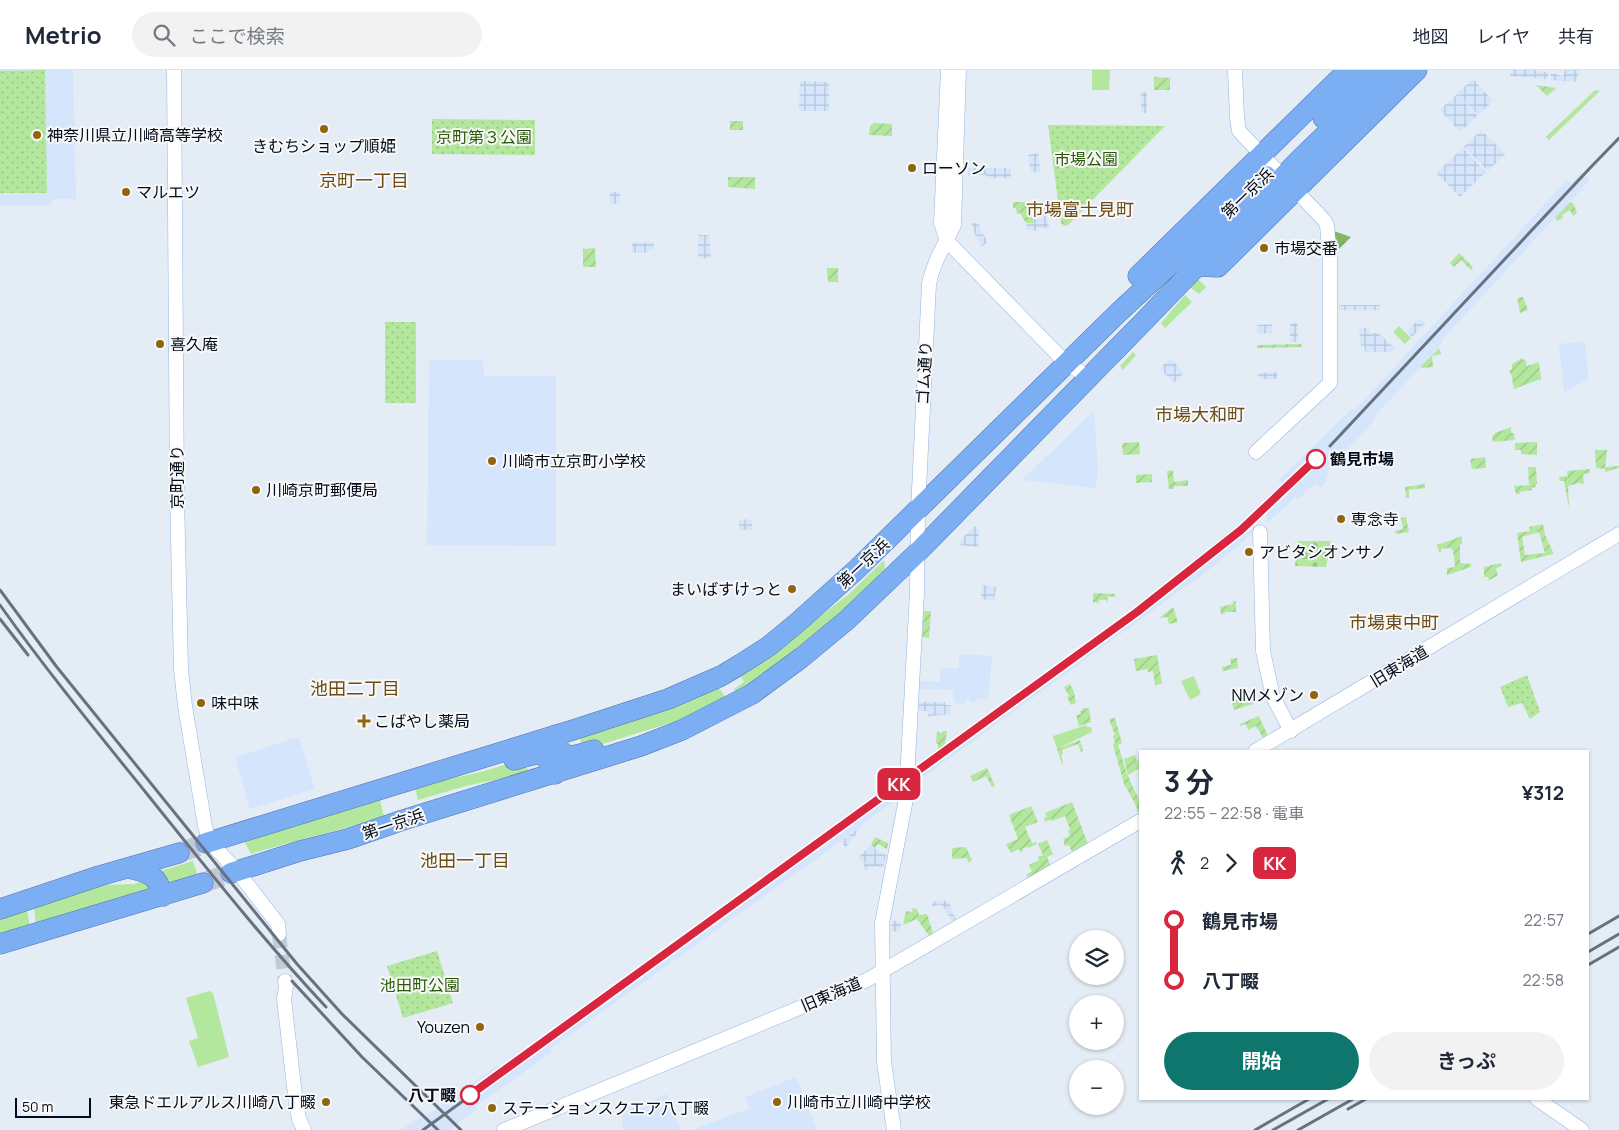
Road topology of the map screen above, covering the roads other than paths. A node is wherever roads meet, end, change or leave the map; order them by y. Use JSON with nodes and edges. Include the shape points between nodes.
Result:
{"nodes":[{"id":1,"x":174,"y":70,"type":"edge"},
{"id":2,"x":948,"y":70,"type":"edge"},
{"id":3,"x":959,"y":70,"type":"edge"},
{"id":4,"x":1235,"y":70,"type":"edge"},
{"id":5,"x":1348,"y":70,"type":"edge"},
{"id":6,"x":1371,"y":70,"type":"edge"},
{"id":7,"x":1392,"y":70,"type":"edge"},
{"id":8,"x":1417,"y":70,"type":"edge"},
{"id":9,"x":1279,"y":173,"type":"junction"},
{"id":10,"x":947,"y":241,"type":"junction"},
{"id":11,"x":1066,"y":364,"type":"junction"},
{"id":12,"x":1090,"y":378,"type":"junction"},
{"id":13,"x":1256,"y":452,"type":"dead end"},
{"id":14,"x":918,"y":510,"type":"junction"},
{"id":15,"x":1260,"y":532,"type":"dead end"},
{"id":16,"x":1619,"y":534,"type":"edge"},
{"id":17,"x":917,"y":553,"type":"junction"},
{"id":18,"x":682,"y":730,"type":"junction"},
{"id":19,"x":1291,"y":730,"type":"junction"},
{"id":20,"x":555,"y":736,"type":"junction"},
{"id":21,"x":1260,"y":750,"type":"edge"},
{"id":22,"x":554,"y":774,"type":"junction"},
{"id":23,"x":416,"y":778,"type":"junction"},
{"id":24,"x":1139,"y":822,"type":"edge"},
{"id":25,"x":208,"y":843,"type":"junction"},
{"id":26,"x":179,"y":853,"type":"tunnel mouth"},
{"id":27,"x":130,"y":868,"type":"junction"},
{"id":28,"x":234,"y":872,"type":"junction"},
{"id":29,"x":203,"y":883,"type":"tunnel mouth"},
{"id":30,"x":164,"y":896,"type":"junction"},
{"id":31,"x":0,"y":909,"type":"edge"},
{"id":32,"x":279,"y":934,"type":"tunnel mouth"},
{"id":33,"x":0,"y":944,"type":"edge"},
{"id":34,"x":883,"y":969,"type":"junction"},
{"id":35,"x":285,"y":981,"type":"tunnel mouth"},
{"id":36,"x":1538,"y":1100,"type":"edge"},
{"id":37,"x":304,"y":1130,"type":"edge"},
{"id":38,"x":504,"y":1130,"type":"edge"},
{"id":39,"x":894,"y":1130,"type":"edge"},
{"id":40,"x":1582,"y":1130,"type":"edge"}],
"edges":[{"from":1,"to":25,"type":"street","name":"京町通り","via":[[177,495],[182,669],[185,706]]},
{"from":2,"to":10,"type":"street","via":[[941,223]]},
{"from":3,"to":10,"type":"street","name":"ゴム通り","via":[[954,224]]},
{"from":4,"to":9,"type":"street","via":[[1239,132]]},
{"from":5,"to":9,"type":"highway","name":"第一京浜"},
{"from":6,"to":9,"type":"highway","name":"第一京浜"},
{"from":7,"to":9,"type":"highway","name":"第一京浜"},
{"from":8,"to":9,"type":"highway","name":"第一京浜"},
{"from":9,"to":11,"type":"highway","name":"第一京浜","via":[[1259,184]]},
{"from":9,"to":12,"type":"highway","name":"第一京浜","via":[[1218,267],[1198,266]]},
{"from":9,"to":13,"type":"street","via":[[1327,225],[1330,383]]},
{"from":10,"to":11,"type":"street"},
{"from":10,"to":14,"type":"street","name":"ゴム通り","via":[[931,270],[929,284]]},
{"from":11,"to":12,"type":"street"},
{"from":11,"to":14,"type":"highway","name":"第一京浜"},
{"from":12,"to":17,"type":"highway","name":"第一京浜"},
{"from":14,"to":17,"type":"street","name":"ゴム通り"},
{"from":14,"to":20,"type":"highway","name":"第一京浜","via":[[798,622],[769,646],[721,676],[668,698]]},
{"from":15,"to":19,"type":"street","via":[[1263,651],[1273,696]]},
{"from":16,"to":19,"type":"street","name":"旧東海道"},
{"from":17,"to":18,"type":"highway","name":"第一京浜","via":[[847,620],[801,658],[752,694]]},
{"from":17,"to":34,"type":"street","name":"ゴム通り","via":[[906,799],[882,923]]},
{"from":18,"to":20,"type":"highway","name":"第一京浜","via":[[653,732],[576,755],[565,755],[558,749]]},
{"from":18,"to":22,"type":"highway","name":"第一京浜"},
{"from":19,"to":21,"type":"street","name":"旧東海道"},
{"from":20,"to":23,"type":"highway","name":"第一京浜"},
{"from":22,"to":23,"type":"highway","name":"第一京浜","via":[[547,757],[533,754],[446,777]]},
{"from":22,"to":28,"type":"highway","name":"第一京浜"},
{"from":23,"to":25,"type":"highway","name":"第一京浜"},
{"from":24,"to":34,"type":"street","name":"旧東海道"},
{"from":25,"to":28,"type":"street","name":"京町通り"},
{"from":26,"to":27,"type":"highway"},
{"from":27,"to":30,"type":"highway","via":[[153,875]]},
{"from":27,"to":31,"type":"highway"},
{"from":28,"to":32,"type":"street","name":"京町通り","via":[[278,924]]},
{"from":29,"to":30,"type":"highway"},
{"from":30,"to":33,"type":"highway"},
{"from":34,"to":38,"type":"street","name":"旧東海道","via":[[860,982]]},
{"from":34,"to":39,"type":"street","name":"ゴム通り","via":[[884,1062]]},
{"from":35,"to":37,"type":"street","via":[[284,999],[296,1104]]},
{"from":36,"to":40,"type":"street"}]}
